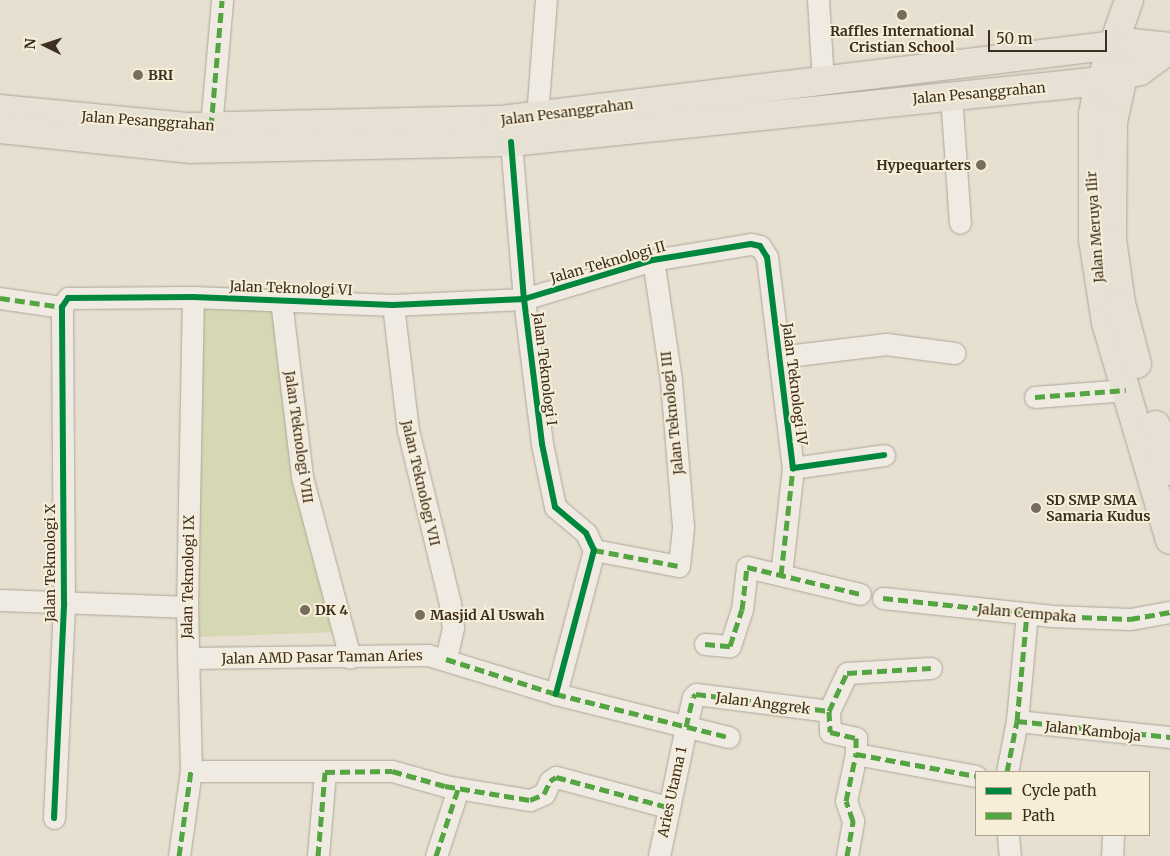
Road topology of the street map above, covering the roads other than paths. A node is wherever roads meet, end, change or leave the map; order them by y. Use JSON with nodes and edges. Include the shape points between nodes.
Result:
{"nodes":[{"id":1,"x":222,"y":0,"type":"edge"},
{"id":2,"x":546,"y":0,"type":"edge"},
{"id":3,"x":818,"y":0,"type":"edge"},
{"id":4,"x":1134,"y":2,"type":"edge"},
{"id":5,"x":1123,"y":44,"type":"junction"},
{"id":6,"x":1170,"y":48,"type":"edge"},
{"id":7,"x":1073,"y":52,"type":"junction"},
{"id":8,"x":899,"y":73,"type":"junction"},
{"id":9,"x":1111,"y":79,"type":"junction"},
{"id":10,"x":823,"y":81,"type":"junction"},
{"id":11,"x":1046,"y":87,"type":"junction"},
{"id":12,"x":951,"y":95,"type":"junction"},
{"id":13,"x":900,"y":100,"type":"junction"},
{"id":14,"x":0,"y":109,"type":"edge"},
{"id":15,"x":537,"y":116,"type":"junction"},
{"id":16,"x":210,"y":127,"type":"junction"},
{"id":17,"x":0,"y":129,"type":"edge"},
{"id":18,"x":298,"y":136,"type":"junction"},
{"id":19,"x":511,"y":142,"type":"junction"},
{"id":20,"x":1092,"y":153,"type":"junction"},
{"id":21,"x":960,"y":223,"type":"dead end"},
{"id":22,"x":758,"y":246,"type":"joint"},
{"id":23,"x":653,"y":260,"type":"junction"},
{"id":24,"x":193,"y":297,"type":"junction"},
{"id":25,"x":0,"y":298,"type":"edge"},
{"id":26,"x":524,"y":299,"type":"junction"},
{"id":27,"x":281,"y":300,"type":"junction"},
{"id":28,"x":393,"y":304,"type":"junction"},
{"id":29,"x":62,"y":307,"type":"junction"},
{"id":30,"x":954,"y":353,"type":"dead end"},
{"id":31,"x":779,"y":357,"type":"junction"},
{"id":32,"x":1126,"y":390,"type":"junction"},
{"id":33,"x":1035,"y":397,"type":"dead end"},
{"id":34,"x":884,"y":455,"type":"dead end"},
{"id":35,"x":793,"y":468,"type":"junction"},
{"id":36,"x":1170,"y":471,"type":"edge"},
{"id":37,"x":1170,"y":540,"type":"edge"},
{"id":38,"x":594,"y":550,"type":"junction"},
{"id":39,"x":781,"y":575,"type":"junction"},
{"id":40,"x":860,"y":594,"type":"dead end"},
{"id":41,"x":883,"y":598,"type":"dead end"},
{"id":42,"x":0,"y":600,"type":"edge"},
{"id":43,"x":64,"y":602,"type":"junction"},
{"id":44,"x":187,"y":607,"type":"junction"},
{"id":45,"x":1170,"y":612,"type":"edge"},
{"id":46,"x":1027,"y":613,"type":"junction"},
{"id":47,"x":705,"y":644,"type":"dead end"},
{"id":48,"x":188,"y":658,"type":"junction"},
{"id":49,"x":350,"y":658,"type":"junction"},
{"id":50,"x":446,"y":659,"type":"junction"},
{"id":51,"x":931,"y":668,"type":"dead end"},
{"id":52,"x":556,"y":694,"type":"junction"},
{"id":53,"x":829,"y":711,"type":"junction"},
{"id":54,"x":1017,"y":721,"type":"junction"},
{"id":55,"x":686,"y":727,"type":"junction"},
{"id":56,"x":729,"y":736,"type":"dead end"},
{"id":57,"x":1170,"y":738,"type":"edge"},
{"id":58,"x":856,"y":754,"type":"junction"},
{"id":59,"x":190,"y":771,"type":"junction"},
{"id":60,"x":1007,"y":771,"type":"edge"},
{"id":61,"x":325,"y":772,"type":"junction"},
{"id":62,"x":975,"y":776,"type":"edge"},
{"id":63,"x":458,"y":789,"type":"junction"},
{"id":64,"x":667,"y":807,"type":"junction"},
{"id":65,"x":54,"y":818,"type":"dead end"},
{"id":66,"x":1008,"y":836,"type":"edge"},
{"id":67,"x":1112,"y":836,"type":"edge"},
{"id":68,"x":179,"y":856,"type":"edge"},
{"id":69,"x":318,"y":856,"type":"edge"},
{"id":70,"x":436,"y":856,"type":"edge"},
{"id":71,"x":659,"y":856,"type":"edge"},
{"id":72,"x":847,"y":856,"type":"edge"},
{"id":73,"x":1010,"y":856,"type":"edge"},
{"id":74,"x":1112,"y":856,"type":"edge"}],
"edges":[{"from":1,"to":16,"type":"street"},
{"from":2,"to":15,"type":"street"},
{"from":3,"to":10,"type":"street"},
{"from":4,"to":5,"type":"main road","name":"Jalan Meruya Ilir"},
{"from":4,"to":7,"type":"main road","via":[[1097,36]]},
{"from":5,"to":6,"type":"main road","name":"Jalan Pesanggrahan"},
{"from":5,"to":7,"type":"main road","name":"Jalan Pesanggrahan"},
{"from":5,"to":9,"type":"main road","name":"Jalan Meruya Ilir"},
{"from":6,"to":9,"type":"main road","name":"Jalan Pesanggrahan","via":[[1140,71]]},
{"from":7,"to":8,"type":"main road","name":"Jalan Pesanggrahan"},
{"from":8,"to":10,"type":"main road","name":"Jalan Pesanggrahan"},
{"from":8,"to":13,"type":"main road"},
{"from":9,"to":11,"type":"main road","name":"Jalan Pesanggrahan"},
{"from":9,"to":20,"type":"main road","name":"Jalan Meruya Ilir","via":[[1094,114]]},
{"from":9,"to":36,"type":"main road","name":"Jalan Meruya Ilir","via":[[1112,239],[1116,272],[1138,368]]},
{"from":10,"to":15,"type":"main road","name":"Jalan Pesanggrahan"},
{"from":11,"to":12,"type":"main road","name":"Jalan Pesanggrahan"},
{"from":11,"to":20,"type":"main road","via":[[1079,110]]},
{"from":12,"to":13,"type":"main road","name":"Jalan Pesanggrahan"},
{"from":12,"to":21,"type":"street"},
{"from":13,"to":19,"type":"main road","name":"Jalan Pesanggrahan"},
{"from":14,"to":16,"type":"main road","name":"Jalan Pesanggrahan"},
{"from":15,"to":18,"type":"main road","name":"Jalan Pesanggrahan"},
{"from":16,"to":18,"type":"main road","name":"Jalan Pesanggrahan"},
{"from":17,"to":18,"type":"main road","name":"Jalan Pesanggrahan","via":[[184,149]]},
{"from":18,"to":19,"type":"main road","name":"Jalan Pesanggrahan"},
{"from":19,"to":26,"type":"street","name":"Jalan Teknologi I"},
{"from":20,"to":32,"type":"main road","name":"Jalan Meruya Ilir","via":[[1093,239],[1098,282]]},
{"from":22,"to":23,"type":"street","name":"Jalan Teknologi II"},
{"from":22,"to":31,"type":"street","name":"Jalan Teknologi IV","via":[[767,257]]},
{"from":23,"to":26,"type":"street","name":"Jalan Teknologi II"},
{"from":23,"to":38,"type":"street","name":"Jalan Teknologi III","via":[[671,380],[684,527],[680,566]]},
{"from":24,"to":27,"type":"street","name":"Jalan Teknologi VI"},
{"from":24,"to":29,"type":"street","name":"Jalan Teknologi VI","via":[[74,297],[68,298]]},
{"from":24,"to":44,"type":"street","name":"Jalan Teknologi IX"},
{"from":25,"to":29,"type":"street"},
{"from":26,"to":28,"type":"street","name":"Jalan Teknologi VI"},
{"from":26,"to":38,"type":"street","name":"Jalan Teknologi I","via":[[542,444],[555,507],[586,533]]},
{"from":27,"to":28,"type":"street","name":"Jalan Teknologi VI"},
{"from":27,"to":49,"type":"street","name":"Jalan Teknologi VIII","via":[[302,477]]},
{"from":28,"to":50,"type":"street","name":"Jalan Teknologi VII","via":[[408,430],[450,604],[453,628]]},
{"from":29,"to":43,"type":"street","name":"Jalan Teknologi X"},
{"from":30,"to":31,"type":"street","via":[[874,344]]},
{"from":31,"to":35,"type":"street","name":"Jalan Teknologi IV"},
{"from":32,"to":33,"type":"street"},
{"from":32,"to":37,"type":"main road","name":"Jalan Meruya Ilir"},
{"from":34,"to":35,"type":"street"},
{"from":35,"to":39,"type":"street","name":"Jalan Teknologi IV"},
{"from":38,"to":52,"type":"street"},
{"from":39,"to":40,"type":"street"},
{"from":39,"to":47,"type":"street","via":[[747,567],[742,610],[730,646]]},
{"from":41,"to":46,"type":"street","name":"Jalan Cempaka"},
{"from":42,"to":43,"type":"street"},
{"from":43,"to":44,"type":"street"},
{"from":43,"to":65,"type":"street","name":"Jalan Teknologi X"},
{"from":44,"to":48,"type":"street","name":"Jalan Teknologi IX"},
{"from":45,"to":46,"type":"street","name":"Jalan Cempaka","via":[[1130,619]]},
{"from":46,"to":54,"type":"street"},
{"from":48,"to":49,"type":"street","name":"Jalan AMD Pasar Taman Aries"},
{"from":48,"to":59,"type":"street","name":"Jalan Teknologi IX"},
{"from":49,"to":50,"type":"street","name":"Jalan AMD Pasar Taman Aries","via":[[428,655]]},
{"from":50,"to":52,"type":"street","name":"Jalan AMD Pasar Taman Aries"},
{"from":51,"to":53,"type":"street","via":[[848,673]]},
{"from":52,"to":55,"type":"street","name":"Jalan AMD Pasar Taman Aries"},
{"from":53,"to":55,"type":"street","name":"Jalan Anggrek","via":[[696,694]]},
{"from":53,"to":58,"type":"street","name":"Jalan Anggrek","via":[[830,732],[856,738]]},
{"from":54,"to":57,"type":"street","name":"Jalan Kamboja"},
{"from":54,"to":60,"type":"street"},
{"from":55,"to":56,"type":"street","name":"Jalan AMD Pasar Taman Aries"},
{"from":55,"to":64,"type":"street","name":"Aries Utama 1"},
{"from":58,"to":62,"type":"street"},
{"from":58,"to":72,"type":"street","via":[[846,801],[853,821]]},
{"from":59,"to":61,"type":"street"},
{"from":59,"to":68,"type":"street","name":"Jalan Teknologi IX"},
{"from":61,"to":63,"type":"street","via":[[392,771]]},
{"from":61,"to":69,"type":"street"},
{"from":63,"to":64,"type":"street","via":[[530,800],[544,794],[550,781],[556,777]]},
{"from":63,"to":70,"type":"street"},
{"from":64,"to":71,"type":"street","name":"Aries Utama 1"},
{"from":66,"to":73,"type":"street"},
{"from":67,"to":74,"type":"street"}]}
